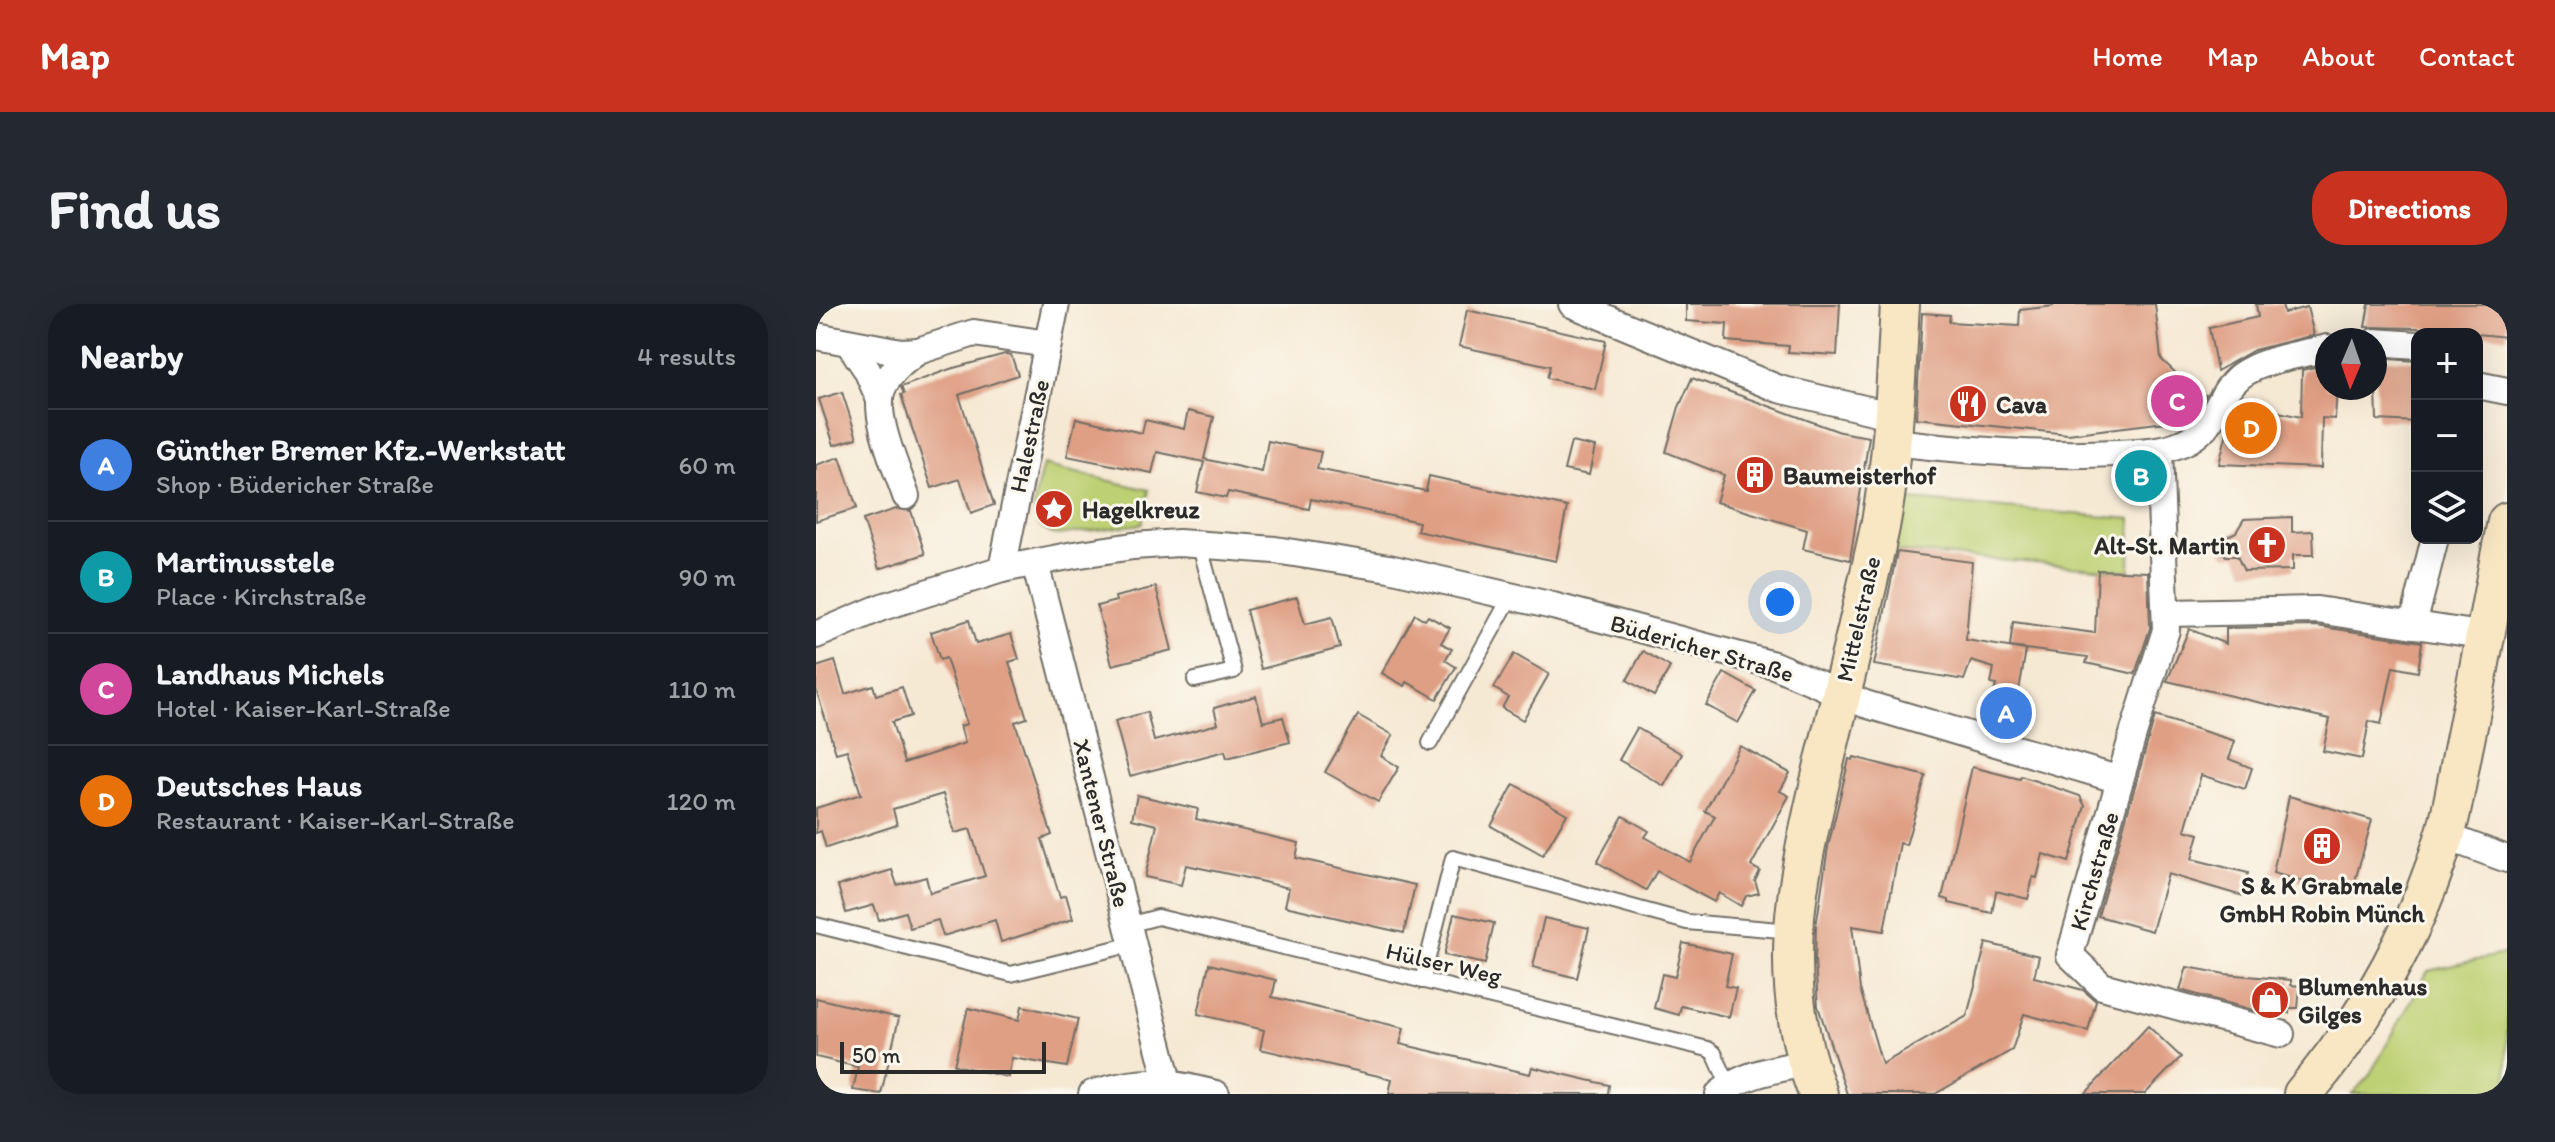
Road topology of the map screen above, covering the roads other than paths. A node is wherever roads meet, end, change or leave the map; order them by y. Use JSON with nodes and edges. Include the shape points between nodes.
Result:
{"nodes":[{"id":1,"x":1056,"y":304,"type":"edge"},
{"id":2,"x":1572,"y":304,"type":"edge"},
{"id":3,"x":1900,"y":304,"type":"edge"},
{"id":4,"x":816,"y":336,"type":"edge"},
{"id":5,"x":849,"y":343,"type":"junction"},
{"id":6,"x":2387,"y":343,"type":"edge"},
{"id":7,"x":1048,"y":344,"type":"junction"},
{"id":8,"x":2411,"y":345,"type":"edge"},
{"id":9,"x":918,"y":351,"type":"junction"},
{"id":10,"x":2315,"y":351,"type":"edge"},
{"id":11,"x":2483,"y":386,"type":"edge"},
{"id":12,"x":2507,"y":391,"type":"edge"},
{"id":13,"x":880,"y":400,"type":"junction"},
{"id":14,"x":1893,"y":429,"type":"junction"},
{"id":15,"x":2159,"y":451,"type":"junction"},
{"id":16,"x":906,"y":496,"type":"dead end"},
{"id":17,"x":2507,"y":522,"type":"edge"},
{"id":18,"x":1199,"y":543,"type":"junction"},
{"id":19,"x":2433,"y":544,"type":"edge"},
{"id":20,"x":1035,"y":563,"type":"junction"},
{"id":21,"x":1002,"y":569,"type":"junction"},
{"id":22,"x":1511,"y":596,"type":"junction"},
{"id":23,"x":2167,"y":613,"type":"junction"},
{"id":24,"x":2413,"y":625,"type":"junction"},
{"id":25,"x":816,"y":635,"type":"edge"},
{"id":26,"x":2487,"y":636,"type":"junction"},
{"id":27,"x":1195,"y":680,"type":"dead end"},
{"id":28,"x":1841,"y":695,"type":"junction"},
{"id":29,"x":1430,"y":743,"type":"dead end"},
{"id":30,"x":2120,"y":780,"type":"junction"},
{"id":31,"x":2445,"y":836,"type":"junction"},
{"id":32,"x":2507,"y":859,"type":"edge"},
{"id":33,"x":816,"y":925,"type":"edge"},
{"id":34,"x":1792,"y":931,"type":"junction"},
{"id":35,"x":1130,"y":935,"type":"junction"},
{"id":36,"x":1422,"y":981,"type":"junction"},
{"id":37,"x":2281,"y":1034,"type":"dead end"},
{"id":38,"x":1812,"y":1078,"type":"edge"},
{"id":39,"x":1168,"y":1082,"type":"junction"},
{"id":40,"x":1724,"y":1090,"type":"edge"},
{"id":41,"x":1092,"y":1094,"type":"edge"},
{"id":42,"x":1216,"y":1094,"type":"edge"},
{"id":43,"x":2303,"y":1094,"type":"edge"}],
"edges":[{"from":1,"to":7,"type":"street","name":"Halestraße"},
{"from":2,"to":14,"type":"street","via":[[1779,389]]},
{"from":3,"to":14,"type":"street","name":"Mittelstraße"},
{"from":4,"to":5,"type":"street"},
{"from":5,"to":9,"type":"street"},
{"from":5,"to":13,"type":"street"},
{"from":6,"to":8,"type":"street"},
{"from":7,"to":9,"type":"street","via":[[974,333]]},
{"from":7,"to":21,"type":"street","name":"Halestraße"},
{"from":9,"to":13,"type":"street","via":[[890,376]]},
{"from":10,"to":15,"type":"street","via":[[2240,376],[2201,431]]},
{"from":11,"to":12,"type":"street"},
{"from":13,"to":16,"type":"street"},
{"from":14,"to":15,"type":"street","via":[[1999,454]]},
{"from":14,"to":28,"type":"street","name":"Mittelstraße","via":[[1880,525]]},
{"from":15,"to":23,"type":"street","name":"Kirchstraße"},
{"from":17,"to":26,"type":"street"},
{"from":18,"to":20,"type":"street","name":"Büdericher Straße","via":[[1133,546]]},
{"from":18,"to":22,"type":"street","name":"Büdericher Straße","via":[[1389,568]]},
{"from":18,"to":27,"type":"lane","via":[[1234,671]]},
{"from":19,"to":24,"type":"street"},
{"from":20,"to":21,"type":"street","name":"Büdericher Straße"},
{"from":20,"to":35,"type":"street","name":"Xantener Straße"},
{"from":21,"to":25,"type":"street","name":"Büdericher Straße","via":[[882,607]]},
{"from":22,"to":28,"type":"street","name":"Büdericher Straße","via":[[1774,665]]},
{"from":22,"to":29,"type":"lane"},
{"from":23,"to":24,"type":"street","via":[[2317,610]]},
{"from":23,"to":30,"type":"street","name":"Kirchstraße","via":[[2162,650]]},
{"from":24,"to":26,"type":"street"},
{"from":26,"to":31,"type":"street"},
{"from":28,"to":30,"type":"street","name":"Büdericher Straße"},
{"from":28,"to":34,"type":"street","name":"Mittelstraße","via":[[1798,880]]},
{"from":30,"to":37,"type":"street","name":"Kirchstraße","via":[[2070,955],[2102,986]]},
{"from":31,"to":32,"type":"street"},
{"from":31,"to":43,"type":"street","via":[[2378,989],[2333,1059]]},
{"from":33,"to":35,"type":"lane","name":"Hülser Weg","via":[[1011,974]]},
{"from":34,"to":36,"type":"lane","via":[[1687,922],[1453,858]]},
{"from":34,"to":38,"type":"street","name":"Mittelstraße","via":[[1798,1026]]},
{"from":35,"to":36,"type":"lane","name":"Hülser Weg","via":[[1158,917]]},
{"from":35,"to":39,"type":"street","name":"Xantener Straße"},
{"from":36,"to":40,"type":"lane","name":"Hülser Weg","via":[[1708,1049],[1714,1053]]},
{"from":38,"to":40,"type":"street","via":[[1762,1073]]},
{"from":39,"to":41,"type":"street","via":[[1125,1084]]},
{"from":39,"to":42,"type":"street"}]}
